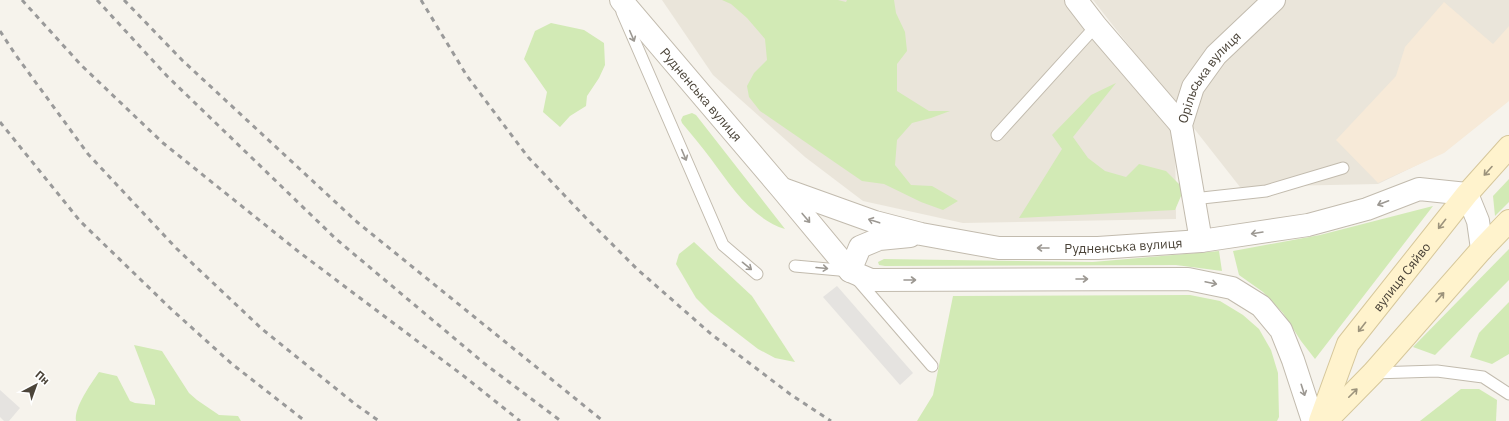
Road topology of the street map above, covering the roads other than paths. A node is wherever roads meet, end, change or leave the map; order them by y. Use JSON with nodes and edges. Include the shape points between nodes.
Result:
{"nodes":[{"id":1,"x":617,"y":0,"type":"edge"},
{"id":2,"x":621,"y":0,"type":"edge"},
{"id":3,"x":1076,"y":0,"type":"edge"},
{"id":4,"x":1274,"y":0,"type":"edge"},
{"id":5,"x":1096,"y":26,"type":"junction"},
{"id":6,"x":1181,"y":125,"type":"junction"},
{"id":7,"x":997,"y":135,"type":"dead end"},
{"id":8,"x":1509,"y":147,"type":"edge"},
{"id":9,"x":1343,"y":168,"type":"dead end"},
{"id":10,"x":782,"y":188,"type":"junction"},
{"id":11,"x":1467,"y":194,"type":"junction"},
{"id":12,"x":1193,"y":199,"type":"junction"},
{"id":13,"x":1509,"y":221,"type":"edge"},
{"id":14,"x":921,"y":234,"type":"junction"},
{"id":15,"x":1200,"y":241,"type":"junction"},
{"id":16,"x":1482,"y":249,"type":"junction"},
{"id":17,"x":795,"y":266,"type":"dead end"},
{"id":18,"x":850,"y":271,"type":"junction"},
{"id":19,"x":757,"y":274,"type":"dead end"},
{"id":20,"x":932,"y":366,"type":"dead end"},
{"id":21,"x":1374,"y":373,"type":"junction"},
{"id":22,"x":1509,"y":394,"type":"edge"},
{"id":23,"x":1313,"y":421,"type":"edge"},
{"id":24,"x":1320,"y":421,"type":"edge"},
{"id":25,"x":1326,"y":421,"type":"edge"}],
"edges":[{"from":1,"to":19,"type":"lane","one_way":true,"via":[[723,246]]},
{"from":2,"to":10,"type":"street","name":"Рудненська вулиця"},
{"from":3,"to":5,"type":"street"},
{"from":4,"to":6,"type":"street","name":"Орільська вулиця","via":[[1216,55],[1193,87]]},
{"from":5,"to":6,"type":"street"},
{"from":5,"to":7,"type":"lane"},
{"from":6,"to":12,"type":"street","name":"Орільська вулиця"},
{"from":8,"to":11,"type":"main road","name":"вулиця Сяйво","one_way":true},
{"from":9,"to":12,"type":"lane","via":[[1266,191]]},
{"from":14,"to":10,"type":"street","name":"Рудненська вулиця","one_way":true,"via":[[875,222]]},
{"from":10,"to":18,"type":"street","name":"Рудненська вулиця","one_way":true},
{"from":11,"to":15,"type":"street","name":"Рудненська вулиця","one_way":true,"via":[[1419,190],[1367,210],[1308,225]]},
{"from":11,"to":16,"type":"street","via":[[1478,221]]},
{"from":11,"to":24,"type":"main road","name":"вулиця Сяйво","one_way":true,"via":[[1348,344]]},
{"from":12,"to":15,"type":"street","name":"Орільська вулиця"},
{"from":13,"to":16,"type":"main road"},
{"from":15,"to":14,"type":"street","name":"Рудненська вулиця","one_way":true,"via":[[1098,248],[999,248]]},
{"from":14,"to":18,"type":"street","via":[[879,239],[860,247]]},
{"from":21,"to":16,"type":"main road","one_way":true},
{"from":17,"to":18,"type":"lane","one_way":true},
{"from":18,"to":20,"type":"lane"},
{"from":18,"to":23,"type":"street","name":"Рудненська вулиця","one_way":true,"via":[[871,280],[1188,278],[1232,288],[1261,306],[1281,330]]},
{"from":21,"to":22,"type":"lane","via":[[1437,371],[1483,376]]},
{"from":25,"to":21,"type":"main road","one_way":true}]}
